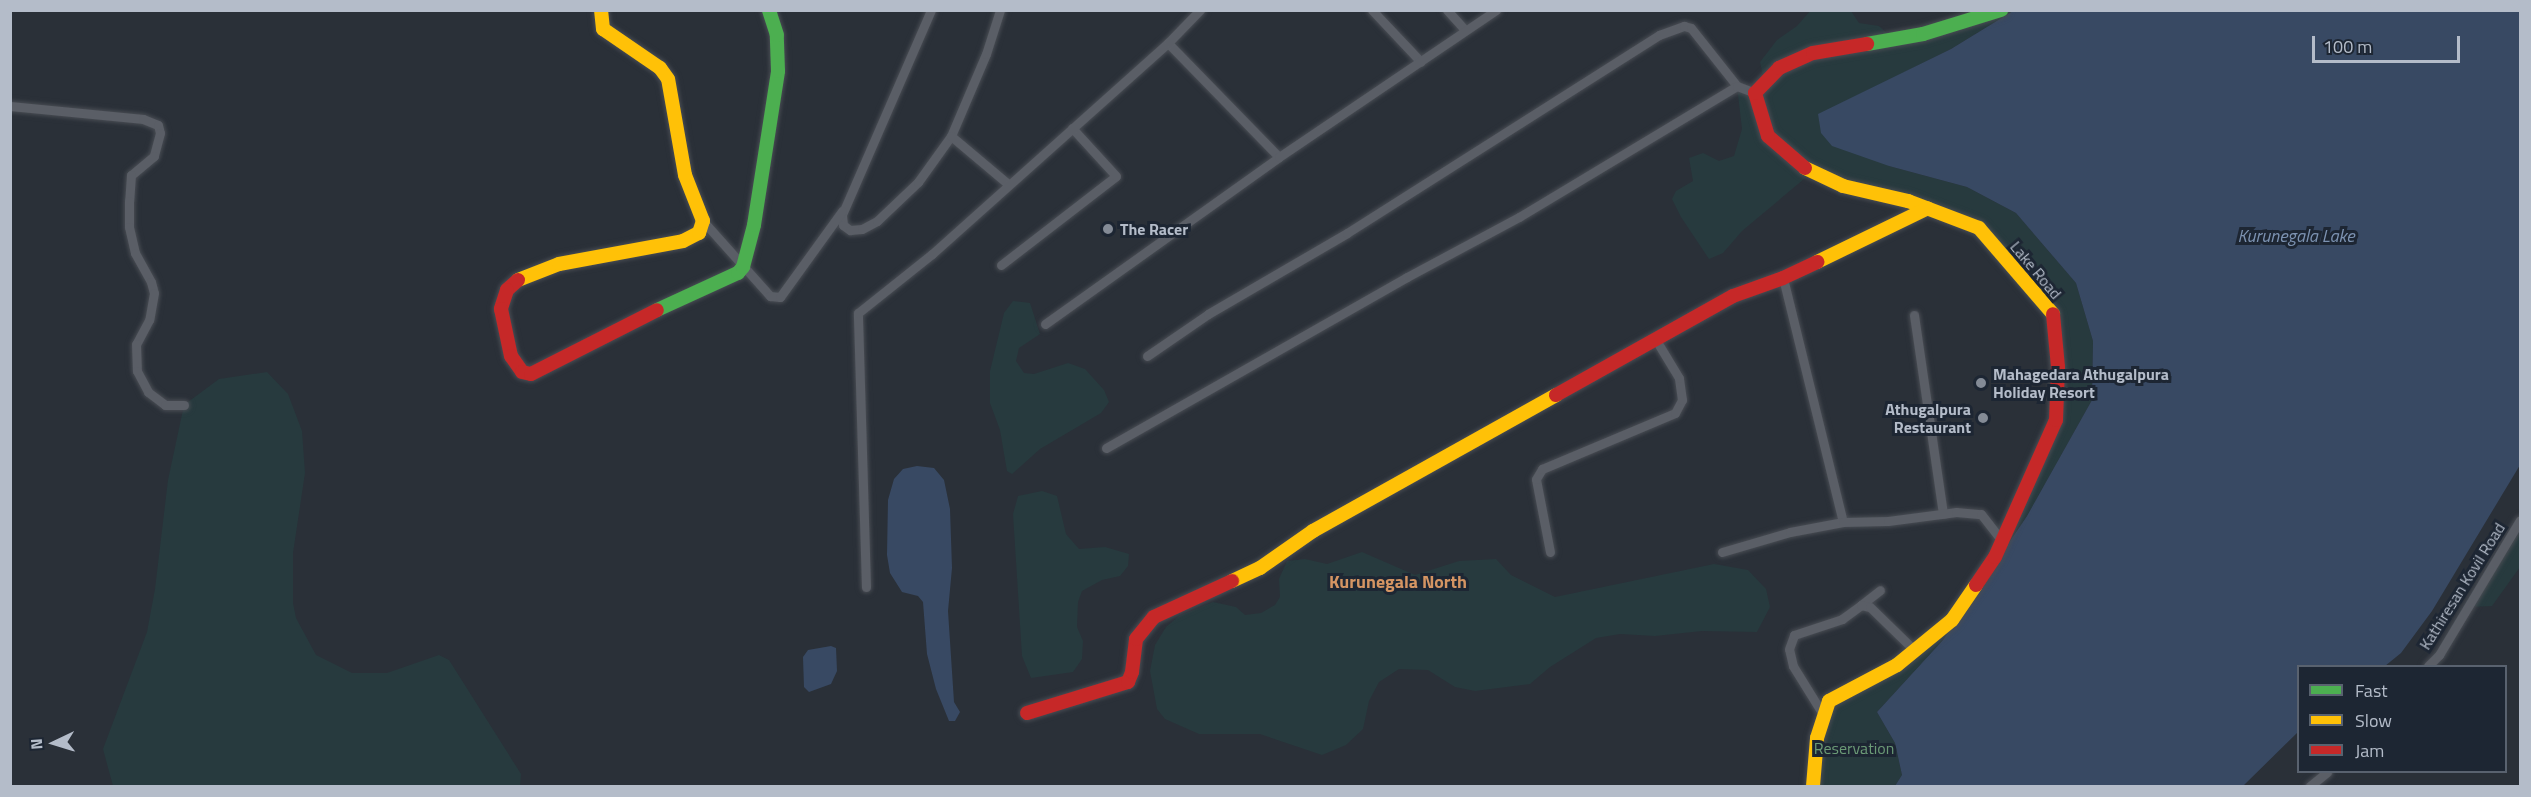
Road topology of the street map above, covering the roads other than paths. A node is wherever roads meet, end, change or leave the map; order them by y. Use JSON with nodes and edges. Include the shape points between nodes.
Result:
{"nodes":[{"id":1,"x":601,"y":10,"type":"edge"},
{"id":2,"x":769,"y":10,"type":"edge"},
{"id":3,"x":931,"y":10,"type":"edge"},
{"id":4,"x":1000,"y":10,"type":"edge"},
{"id":5,"x":1200,"y":10,"type":"edge"},
{"id":6,"x":1372,"y":10,"type":"edge"},
{"id":7,"x":1447,"y":10,"type":"edge"},
{"id":8,"x":1496,"y":10,"type":"edge"},
{"id":9,"x":2001,"y":10,"type":"edge"},
{"id":10,"x":1465,"y":30,"type":"junction"},
{"id":11,"x":1168,"y":43,"type":"junction"},
{"id":12,"x":1420,"y":62,"type":"junction"},
{"id":13,"x":1737,"y":86,"type":"junction"},
{"id":14,"x":1755,"y":93,"type":"junction"},
{"id":15,"x":10,"y":106,"type":"edge"},
{"id":16,"x":1072,"y":128,"type":"junction"},
{"id":17,"x":951,"y":136,"type":"junction"},
{"id":18,"x":1279,"y":157,"type":"junction"},
{"id":19,"x":1008,"y":184,"type":"junction"},
{"id":20,"x":846,"y":206,"type":"junction"},
{"id":21,"x":1928,"y":208,"type":"junction"},
{"id":22,"x":703,"y":221,"type":"junction"},
{"id":23,"x":743,"y":265,"type":"junction"},
{"id":24,"x":1001,"y":265,"type":"dead end"},
{"id":25,"x":1783,"y":278,"type":"junction"},
{"id":26,"x":1914,"y":315,"type":"dead end"},
{"id":27,"x":1045,"y":324,"type":"dead end"},
{"id":28,"x":1656,"y":340,"type":"junction"},
{"id":29,"x":1147,"y":356,"type":"dead end"},
{"id":30,"x":184,"y":405,"type":"dead end"},
{"id":31,"x":1106,"y":448,"type":"dead end"},
{"id":32,"x":1943,"y":514,"type":"junction"},
{"id":33,"x":2520,"y":520,"type":"edge"},
{"id":34,"x":1843,"y":522,"type":"junction"},
{"id":35,"x":2003,"y":542,"type":"junction"},
{"id":36,"x":1550,"y":552,"type":"dead end"},
{"id":37,"x":1722,"y":552,"type":"dead end"},
{"id":38,"x":866,"y":587,"type":"dead end"},
{"id":39,"x":1881,"y":590,"type":"dead end"},
{"id":40,"x":1862,"y":605,"type":"junction"},
{"id":41,"x":1914,"y":650,"type":"junction"},
{"id":42,"x":2429,"y":665,"type":"edge"},
{"id":43,"x":1027,"y":713,"type":"dead end"},
{"id":44,"x":1824,"y":716,"type":"junction"},
{"id":45,"x":2325,"y":773,"type":"edge"},
{"id":46,"x":1813,"y":786,"type":"edge"},
{"id":47,"x":2310,"y":786,"type":"edge"}],
"edges":[{"from":1,"to":22,"type":"street","via":[[603,29],[660,68],[668,79],[685,175]]},
{"from":2,"to":23,"type":"street","via":[[777,35],[778,71],[754,225]]},
{"from":3,"to":20,"type":"street"},
{"from":4,"to":17,"type":"street"},
{"from":5,"to":11,"type":"street"},
{"from":6,"to":12,"type":"street"},
{"from":7,"to":10,"type":"street"},
{"from":8,"to":10,"type":"street"},
{"from":9,"to":14,"type":"street","via":[[1923,34],[1813,53],[1779,68]]},
{"from":10,"to":12,"type":"street"},
{"from":11,"to":16,"type":"street"},
{"from":11,"to":18,"type":"street"},
{"from":12,"to":18,"type":"street"},
{"from":13,"to":14,"type":"street"},
{"from":13,"to":29,"type":"street","via":[[1691,28],[1684,26],[1659,35],[1347,233],[1208,314]]},
{"from":13,"to":31,"type":"street","via":[[1519,217]]},
{"from":14,"to":21,"type":"street","name":"Lake Road","via":[[1768,136],[1798,164],[1843,186]]},
{"from":15,"to":30,"type":"street","via":[[143,119],[158,125],[160,133],[153,156],[131,175],[129,227],[135,253],[154,293],[149,320],[136,344],[137,371],[148,392],[165,405]]},
{"from":16,"to":19,"type":"street"},
{"from":16,"to":24,"type":"street","via":[[1116,176]]},
{"from":17,"to":19,"type":"street"},
{"from":17,"to":20,"type":"street","via":[[918,182],[876,221],[850,230],[843,225]]},
{"from":18,"to":27,"type":"street"},
{"from":19,"to":38,"type":"street","via":[[932,255],[856,317]]},
{"from":20,"to":23,"type":"street","via":[[780,297],[770,296]]},
{"from":21,"to":25,"type":"street"},
{"from":21,"to":35,"type":"street","name":"Lake Road","via":[[1979,228],[2052,315],[2058,368],[2056,420]]},
{"from":22,"to":23,"type":"street"},
{"from":22,"to":23,"type":"street","via":[[699,233],[683,241],[559,264],[519,279],[507,290],[501,309],[511,356],[522,372],[531,374],[738,273]]},
{"from":25,"to":28,"type":"street","via":[[1733,297]]},
{"from":25,"to":34,"type":"street"},
{"from":26,"to":32,"type":"street"},
{"from":28,"to":36,"type":"street","via":[[1680,378],[1682,400],[1675,413],[1542,469],[1536,479]]},
{"from":28,"to":43,"type":"street","via":[[1313,531],[1260,568],[1154,617],[1136,639],[1128,682]]},
{"from":32,"to":34,"type":"street"},
{"from":32,"to":35,"type":"street","via":[[1981,514]]},
{"from":33,"to":42,"type":"street","name":"Kathiresan Kovil Road","via":[[2439,655]]},
{"from":34,"to":37,"type":"street","via":[[1790,532]]},
{"from":35,"to":41,"type":"street","name":"Lake Road","via":[[1952,620]]},
{"from":39,"to":40,"type":"street"},
{"from":40,"to":41,"type":"street","via":[[1870,607]]},
{"from":40,"to":44,"type":"street","via":[[1842,619],[1794,635],[1789,649],[1793,666]]},
{"from":41,"to":44,"type":"street","name":"Lake Road","via":[[1897,665],[1829,701]]},
{"from":44,"to":46,"type":"street","name":"Lake Road","via":[[1817,738]]},
{"from":45,"to":47,"type":"street"}]}
